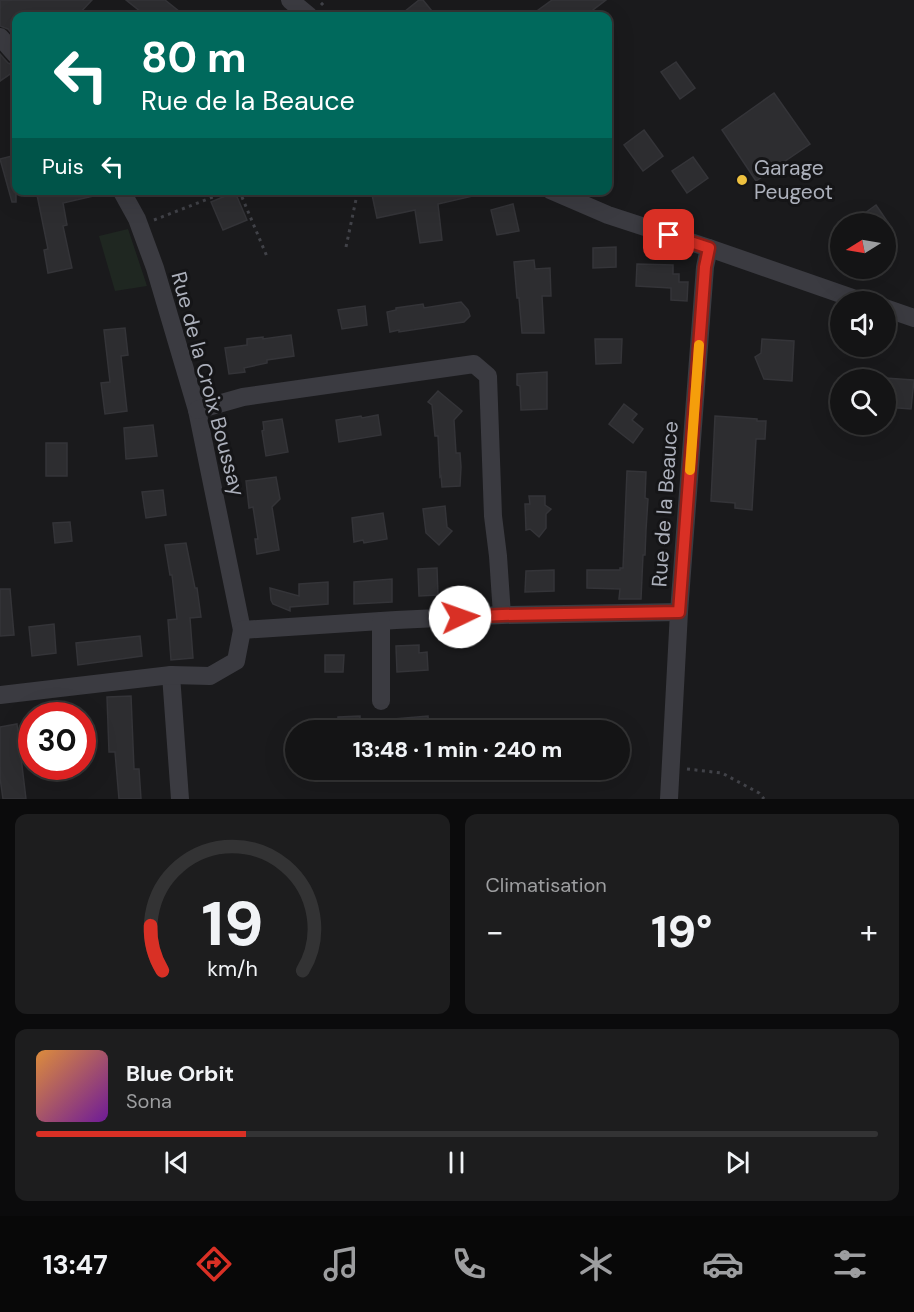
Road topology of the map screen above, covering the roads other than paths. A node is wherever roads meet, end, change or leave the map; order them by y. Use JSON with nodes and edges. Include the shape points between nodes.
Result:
{"nodes":[{"id":1,"x":290,"y":0,"type":"edge"},
{"id":2,"x":304,"y":12,"type":"edge"},
{"id":3,"x":0,"y":37,"type":"edge"},
{"id":4,"x":12,"y":50,"type":"edge"},
{"id":5,"x":124,"y":195,"type":"edge"},
{"id":6,"x":562,"y":195,"type":"edge"},
{"id":7,"x":709,"y":248,"type":"junction"},
{"id":8,"x":832,"y":291,"type":"edge"},
{"id":9,"x":896,"y":312,"type":"edge"},
{"id":10,"x":914,"y":318,"type":"edge"},
{"id":11,"x":197,"y":410,"type":"junction"},
{"id":12,"x":679,"y":612,"type":"junction"},
{"id":13,"x":502,"y":615,"type":"junction"},
{"id":14,"x":381,"y":621,"type":"junction"},
{"id":15,"x":242,"y":630,"type":"junction"},
{"id":16,"x":171,"y":675,"type":"junction"},
{"id":17,"x":0,"y":695,"type":"edge"},
{"id":18,"x":381,"y":701,"type":"dead end"},
{"id":19,"x":180,"y":799,"type":"edge"},
{"id":20,"x":669,"y":799,"type":"edge"}],
"edges":[{"from":1,"to":2,"type":"street"},
{"from":3,"to":4,"type":"street"},
{"from":5,"to":11,"type":"street","name":"Rue de la Croix Boussay","via":[[158,277]]},
{"from":6,"to":7,"type":"street","via":[[608,215]]},
{"from":7,"to":8,"type":"street"},
{"from":7,"to":12,"type":"street","name":"Rue de la Beauce"},
{"from":9,"to":10,"type":"street"},
{"from":11,"to":13,"type":"street","via":[[243,397],[474,364],[488,376],[493,516]]},
{"from":11,"to":15,"type":"street","name":"Rue de la Croix Boussay"},
{"from":12,"to":13,"type":"street"},
{"from":12,"to":20,"type":"street","name":"Rue de la Beauce"},
{"from":13,"to":14,"type":"street"},
{"from":14,"to":15,"type":"street"},
{"from":14,"to":18,"type":"street"},
{"from":15,"to":16,"type":"street","via":[[236,661],[210,676]]},
{"from":16,"to":17,"type":"street"},
{"from":16,"to":19,"type":"street"}]}
